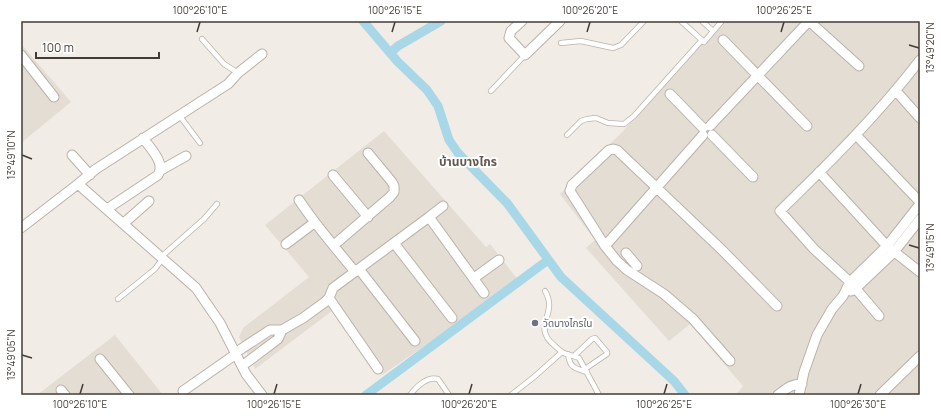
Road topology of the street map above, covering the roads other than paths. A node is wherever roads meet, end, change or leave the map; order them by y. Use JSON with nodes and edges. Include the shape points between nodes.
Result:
{"nodes":[{"id":1,"x":522,"y":21,"type":"edge"},
{"id":2,"x":560,"y":21,"type":"edge"},
{"id":3,"x":644,"y":21,"type":"edge"},
{"id":4,"x":681,"y":21,"type":"edge"},
{"id":5,"x":702,"y":21,"type":"edge"},
{"id":6,"x":722,"y":21,"type":"edge"},
{"id":7,"x":809,"y":21,"type":"edge"},
{"id":8,"x":713,"y":31,"type":"junction"},
{"id":9,"x":202,"y":39,"type":"dead end"},
{"id":10,"x":702,"y":40,"type":"junction"},
{"id":11,"x":723,"y":40,"type":"dead end"},
{"id":12,"x":561,"y":43,"type":"dead end"},
{"id":13,"x":262,"y":54,"type":"dead end"},
{"id":14,"x":21,"y":55,"type":"edge"},
{"id":15,"x":526,"y":56,"type":"junction"},
{"id":16,"x":920,"y":60,"type":"edge"},
{"id":17,"x":859,"y":66,"type":"dead end"},
{"id":18,"x":238,"y":73,"type":"junction"},
{"id":19,"x":757,"y":75,"type":"junction"},
{"id":20,"x":491,"y":92,"type":"dead end"},
{"id":21,"x":896,"y":92,"type":"junction"},
{"id":22,"x":670,"y":94,"type":"dead end"},
{"id":23,"x":54,"y":97,"type":"dead end"},
{"id":24,"x":179,"y":115,"type":"junction"},
{"id":25,"x":920,"y":118,"type":"edge"},
{"id":26,"x":807,"y":126,"type":"dead end"},
{"id":27,"x":707,"y":131,"type":"junction"},
{"id":28,"x":567,"y":135,"type":"dead end"},
{"id":29,"x":856,"y":135,"type":"junction"},
{"id":30,"x":143,"y":138,"type":"junction"},
{"id":31,"x":200,"y":143,"type":"dead end"},
{"id":32,"x":368,"y":153,"type":"dead end"},
{"id":33,"x":72,"y":155,"type":"dead end"},
{"id":34,"x":186,"y":156,"type":"dead end"},
{"id":35,"x":161,"y":170,"type":"junction"},
{"id":36,"x":819,"y":172,"type":"junction"},
{"id":37,"x":90,"y":174,"type":"junction"},
{"id":38,"x":333,"y":175,"type":"dead end"},
{"id":39,"x":753,"y":177,"type":"dead end"},
{"id":40,"x":78,"y":184,"type":"junction"},
{"id":41,"x":658,"y":187,"type":"junction"},
{"id":42,"x":299,"y":200,"type":"dead end"},
{"id":43,"x":149,"y":201,"type":"dead end"},
{"id":44,"x":920,"y":203,"type":"edge"},
{"id":45,"x":217,"y":204,"type":"dead end"},
{"id":46,"x":443,"y":206,"type":"dead end"},
{"id":47,"x":107,"y":209,"type":"junction"},
{"id":48,"x":368,"y":217,"type":"junction"},
{"id":49,"x":429,"y":217,"type":"junction"},
{"id":50,"x":920,"y":219,"type":"edge"},
{"id":51,"x":124,"y":223,"type":"junction"},
{"id":52,"x":314,"y":223,"type":"junction"},
{"id":53,"x":21,"y":228,"type":"edge"},
{"id":54,"x":394,"y":243,"type":"junction"},
{"id":55,"x":286,"y":244,"type":"dead end"},
{"id":56,"x":334,"y":245,"type":"junction"},
{"id":57,"x":605,"y":246,"type":"junction"},
{"id":58,"x":891,"y":249,"type":"junction"},
{"id":59,"x":626,"y":252,"type":"dead end"},
{"id":60,"x":162,"y":258,"type":"junction"},
{"id":61,"x":499,"y":260,"type":"dead end"},
{"id":62,"x":357,"y":271,"type":"junction"},
{"id":63,"x":920,"y":272,"type":"edge"},
{"id":64,"x":632,"y":274,"type":"junction"},
{"id":65,"x":474,"y":278,"type":"junction"},
{"id":66,"x":852,"y":286,"type":"junction"},
{"id":67,"x":545,"y":290,"type":"dead end"},
{"id":68,"x":484,"y":293,"type":"dead end"},
{"id":69,"x":329,"y":298,"type":"junction"},
{"id":70,"x":118,"y":299,"type":"dead end"},
{"id":71,"x":777,"y":306,"type":"dead end"},
{"id":72,"x":879,"y":316,"type":"dead end"},
{"id":73,"x":452,"y":318,"type":"dead end"},
{"id":74,"x":282,"y":330,"type":"junction"},
{"id":75,"x":415,"y":341,"type":"dead end"},
{"id":76,"x":562,"y":352,"type":"junction"},
{"id":77,"x":236,"y":354,"type":"junction"},
{"id":78,"x":568,"y":354,"type":"junction"},
{"id":79,"x":574,"y":356,"type":"junction"},
{"id":80,"x":920,"y":356,"type":"edge"},
{"id":81,"x":100,"y":359,"type":"dead end"},
{"id":82,"x":730,"y":361,"type":"dead end"},
{"id":83,"x":242,"y":366,"type":"junction"},
{"id":84,"x":378,"y":369,"type":"dead end"},
{"id":85,"x":586,"y":370,"type":"junction"},
{"id":86,"x":183,"y":391,"type":"dead end"},
{"id":87,"x":802,"y":391,"type":"edge"},
{"id":88,"x":129,"y":395,"type":"edge"},
{"id":89,"x":262,"y":395,"type":"edge"},
{"id":90,"x":410,"y":395,"type":"edge"},
{"id":91,"x":449,"y":395,"type":"edge"},
{"id":92,"x":511,"y":395,"type":"edge"},
{"id":93,"x":599,"y":395,"type":"edge"},
{"id":94,"x":778,"y":395,"type":"edge"},
{"id":95,"x":880,"y":395,"type":"edge"}],
"edges":[{"from":1,"to":15,"type":"street","via":[[511,31],[509,38]]},
{"from":2,"to":15,"type":"street"},
{"from":3,"to":12,"type":"lane","via":[[617,47],[581,41]]},
{"from":4,"to":10,"type":"lane"},
{"from":5,"to":8,"type":"lane"},
{"from":6,"to":8,"type":"lane"},
{"from":7,"to":17,"type":"street"},
{"from":7,"to":19,"type":"street"},
{"from":8,"to":10,"type":"lane","via":[[704,42]]},
{"from":9,"to":18,"type":"lane","via":[[224,64]]},
{"from":10,"to":28,"type":"lane","via":[[624,124],[596,118],[587,119],[581,121]]},
{"from":11,"to":19,"type":"street"},
{"from":13,"to":18,"type":"street"},
{"from":14,"to":23,"type":"street"},
{"from":15,"to":20,"type":"lane"},
{"from":16,"to":21,"type":"street"},
{"from":18,"to":24,"type":"street","via":[[228,84]]},
{"from":19,"to":26,"type":"street"},
{"from":19,"to":27,"type":"street"},
{"from":21,"to":25,"type":"street"},
{"from":21,"to":29,"type":"street"},
{"from":22,"to":27,"type":"street"},
{"from":24,"to":30,"type":"street"},
{"from":24,"to":31,"type":"lane"},
{"from":27,"to":39,"type":"street"},
{"from":27,"to":41,"type":"street"},
{"from":29,"to":36,"type":"street"},
{"from":29,"to":44,"type":"street"},
{"from":30,"to":35,"type":"street","via":[[160,162]]},
{"from":30,"to":37,"type":"street"},
{"from":32,"to":48,"type":"street","via":[[394,186],[394,192]]},
{"from":33,"to":37,"type":"street"},
{"from":34,"to":35,"type":"street"},
{"from":35,"to":47,"type":"street","via":[[158,175]]},
{"from":36,"to":58,"type":"street"},
{"from":36,"to":66,"type":"street","via":[[780,211]]},
{"from":37,"to":40,"type":"street"},
{"from":38,"to":48,"type":"street"},
{"from":40,"to":47,"type":"street"},
{"from":40,"to":53,"type":"street"},
{"from":41,"to":57,"type":"street"},
{"from":41,"to":57,"type":"street","via":[[613,149],[572,185],[570,191]]},
{"from":41,"to":71,"type":"street"},
{"from":42,"to":52,"type":"street"},
{"from":43,"to":51,"type":"street"},
{"from":44,"to":58,"type":"street"},
{"from":45,"to":60,"type":"lane"},
{"from":46,"to":49,"type":"street"},
{"from":47,"to":51,"type":"street"},
{"from":48,"to":56,"type":"street"},
{"from":49,"to":54,"type":"street"},
{"from":49,"to":65,"type":"street"},
{"from":50,"to":58,"type":"street"},
{"from":51,"to":60,"type":"street"},
{"from":52,"to":55,"type":"street"},
{"from":52,"to":56,"type":"street"},
{"from":54,"to":62,"type":"street"},
{"from":54,"to":73,"type":"street"},
{"from":56,"to":62,"type":"street"},
{"from":57,"to":64,"type":"street","via":[[617,262]]},
{"from":58,"to":63,"type":"street"},
{"from":58,"to":66,"type":"street"},
{"from":59,"to":64,"type":"street","via":[[639,263]]},
{"from":60,"to":70,"type":"lane","via":[[155,269]]},
{"from":60,"to":77,"type":"street","via":[[196,288],[220,323]]},
{"from":61,"to":65,"type":"street"},
{"from":62,"to":69,"type":"street","via":[[333,288]]},
{"from":62,"to":75,"type":"street"},
{"from":64,"to":82,"type":"street","via":[[664,294],[693,319]]},
{"from":65,"to":68,"type":"street"},
{"from":66,"to":72,"type":"street"},
{"from":66,"to":87,"type":"street","via":[[832,309],[817,335],[804,372]]},
{"from":67,"to":76,"type":"lane","via":[[549,297],[550,310],[544,325],[544,333],[549,342]]},
{"from":69,"to":74,"type":"street"},
{"from":69,"to":84,"type":"street"},
{"from":74,"to":77,"type":"street","via":[[270,330]]},
{"from":74,"to":83,"type":"street","via":[[278,338]]},
{"from":76,"to":78,"type":"lane"},
{"from":76,"to":92,"type":"lane"},
{"from":77,"to":83,"type":"street"},
{"from":77,"to":86,"type":"street"},
{"from":78,"to":79,"type":"lane"},
{"from":78,"to":85,"type":"lane","via":[[572,366]]},
{"from":79,"to":85,"type":"lane","via":[[579,358]]},
{"from":79,"to":85,"type":"lane","via":[[592,339],[598,340],[607,354]]},
{"from":80,"to":95,"type":"street"},
{"from":81,"to":88,"type":"street"},
{"from":83,"to":89,"type":"street"},
{"from":85,"to":93,"type":"lane"},
{"from":87,"to":94,"type":"street","via":[[794,384]]},
{"from":90,"to":91,"type":"lane","via":[[419,385],[435,378]]}]}
